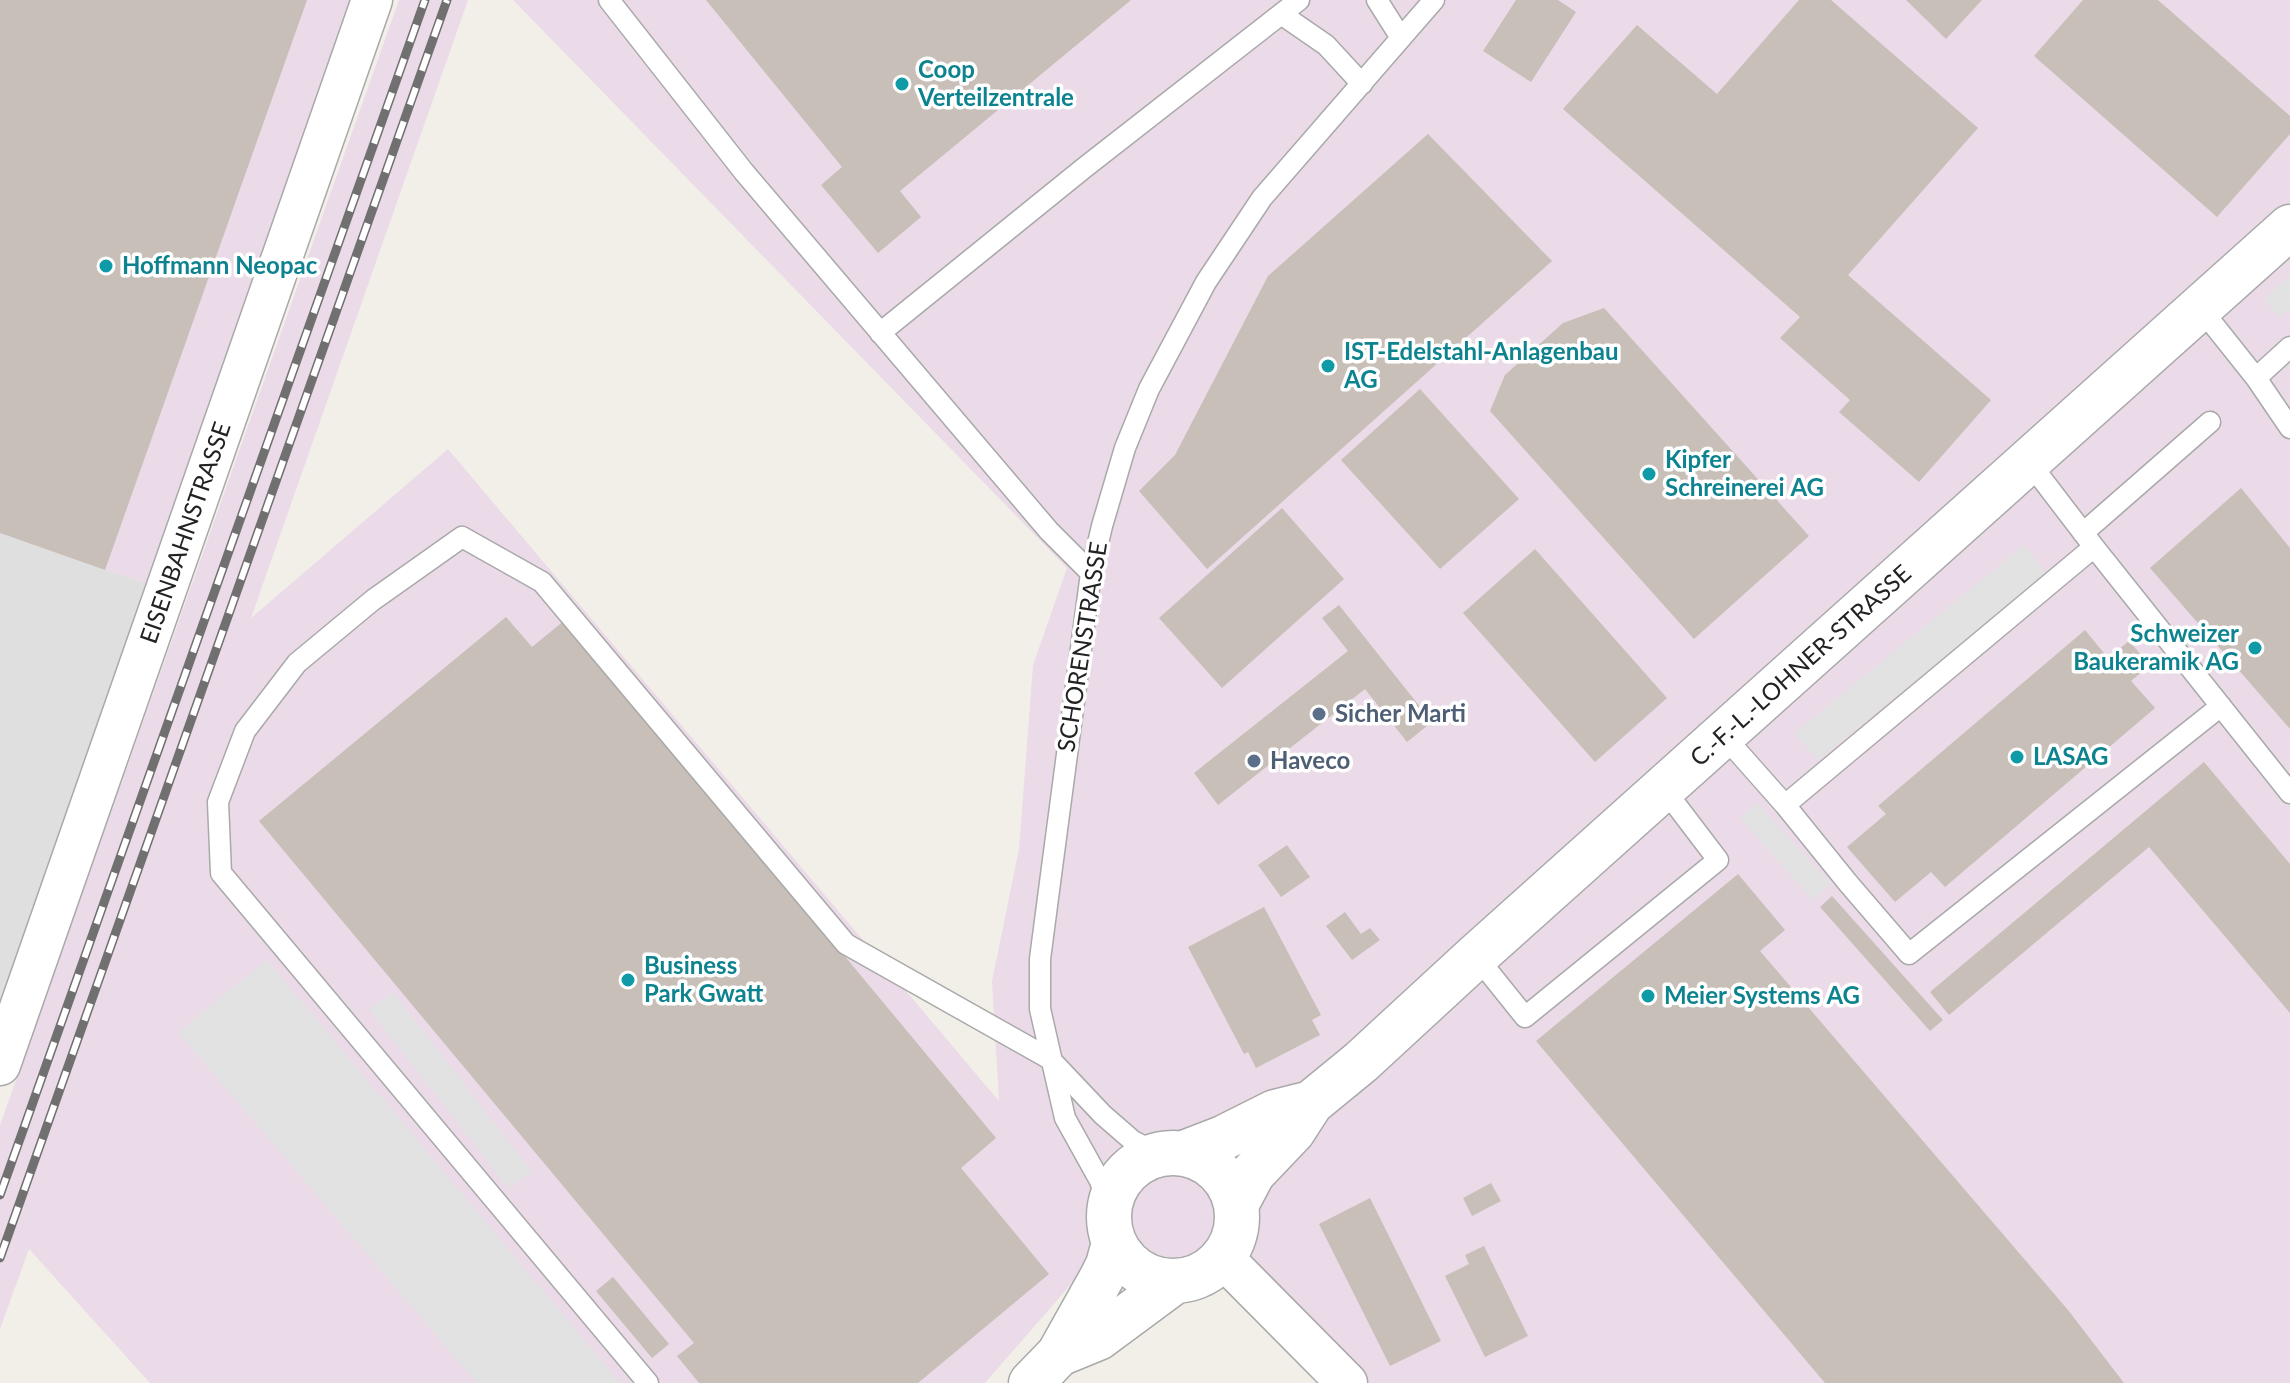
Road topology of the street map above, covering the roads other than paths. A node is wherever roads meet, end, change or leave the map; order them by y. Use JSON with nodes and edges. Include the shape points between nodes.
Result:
{"nodes":[{"id":1,"x":372,"y":0,"type":"edge"},
{"id":2,"x":609,"y":0,"type":"edge"},
{"id":3,"x":1299,"y":0,"type":"edge"},
{"id":4,"x":1377,"y":0,"type":"edge"},
{"id":5,"x":1434,"y":0,"type":"edge"},
{"id":6,"x":1281,"y":14,"type":"junction"},
{"id":7,"x":1401,"y":38,"type":"junction"},
{"id":8,"x":1362,"y":84,"type":"junction"},
{"id":9,"x":2290,"y":227,"type":"edge"},
{"id":10,"x":2201,"y":309,"type":"junction"},
{"id":11,"x":880,"y":333,"type":"junction"},
{"id":12,"x":2290,"y":347,"type":"edge"},
{"id":13,"x":2256,"y":378,"type":"junction"},
{"id":14,"x":2210,"y":422,"type":"dead end"},
{"id":15,"x":2290,"y":428,"type":"edge"},
{"id":16,"x":2029,"y":462,"type":"junction"},
{"id":17,"x":2088,"y":540,"type":"junction"},
{"id":18,"x":1091,"y":573,"type":"junction"},
{"id":19,"x":2221,"y":706,"type":"junction"},
{"id":20,"x":1723,"y":735,"type":"junction"},
{"id":21,"x":1664,"y":789,"type":"junction"},
{"id":22,"x":2290,"y":792,"type":"edge"},
{"id":23,"x":1785,"y":805,"type":"junction"},
{"id":24,"x":1476,"y":956,"type":"junction"},
{"id":25,"x":1050,"y":1059,"type":"junction"},
{"id":26,"x":0,"y":1065,"type":"edge"},
{"id":27,"x":1311,"y":1103,"type":"junction"},
{"id":28,"x":1172,"y":1153,"type":"junction"},
{"id":29,"x":1236,"y":1205,"type":"junction"},
{"id":30,"x":1111,"y":1225,"type":"junction"},
{"id":31,"x":1224,"y":1255,"type":"junction"},
{"id":32,"x":1175,"y":1281,"type":"junction"},
{"id":33,"x":1045,"y":1369,"type":"edge"},
{"id":34,"x":648,"y":1383,"type":"edge"},
{"id":35,"x":1347,"y":1383,"type":"edge"}],
"edges":[{"from":1,"to":26,"type":"street","name":"EISENBAHNSTRASSE"},
{"from":2,"to":11,"type":"lane"},
{"from":3,"to":6,"type":"lane"},
{"from":4,"to":7,"type":"lane"},
{"from":5,"to":7,"type":"lane","name":"SCHORENSTRASSE"},
{"from":6,"to":8,"type":"lane","via":[[1326,45]]},
{"from":6,"to":11,"type":"lane"},
{"from":7,"to":8,"type":"lane","name":"SCHORENSTRASSE"},
{"from":8,"to":18,"type":"lane","name":"SCHORENSTRASSE","via":[[1262,198],[1206,282],[1149,389],[1125,448]]},
{"from":9,"to":10,"type":"street","name":"C.-F.-L.-LOHNER-STRASSE"},
{"from":10,"to":13,"type":"lane"},
{"from":10,"to":16,"type":"street","name":"C.-F.-L.-LOHNER-STRASSE"},
{"from":11,"to":18,"type":"lane"},
{"from":12,"to":13,"type":"lane"},
{"from":13,"to":15,"type":"lane"},
{"from":14,"to":17,"type":"lane"},
{"from":16,"to":17,"type":"lane"},
{"from":16,"to":20,"type":"street","name":"C.-F.-L.-LOHNER-STRASSE"},
{"from":17,"to":19,"type":"lane"},
{"from":17,"to":23,"type":"lane"},
{"from":18,"to":25,"type":"lane","name":"SCHORENSTRASSE","via":[[1040,959],[1040,1009]]},
{"from":19,"to":22,"type":"lane"},
{"from":19,"to":23,"type":"lane","via":[[1909,954]]},
{"from":20,"to":21,"type":"street","name":"C.-F.-L.-LOHNER-STRASSE"},
{"from":20,"to":23,"type":"lane"},
{"from":21,"to":24,"type":"street","name":"C.-F.-L.-LOHNER-STRASSE"},
{"from":21,"to":24,"type":"lane","via":[[1718,860],[1525,1017]]},
{"from":24,"to":27,"type":"street","name":"C.-F.-L.-LOHNER-STRASSE"},
{"from":25,"to":28,"type":"lane","via":[[1133,1141]]},
{"from":25,"to":30,"type":"lane","name":"SCHORENSTRASSE","via":[[1065,1118],[1100,1181]]},
{"from":25,"to":34,"type":"lane","via":[[846,944],[542,582],[462,537],[373,600],[297,663],[245,731],[218,802],[221,873]]},
{"from":27,"to":28,"type":"street","name":"C.-F.-L.-LOHNER-STRASSE"},
{"from":27,"to":29,"type":"street","name":"C.-F.-L.-LOHNER-STRASSE","via":[[1293,1131],[1253,1173]]},
{"from":28,"to":29,"type":"street","via":[[1212,1166],[1232,1190]]},
{"from":28,"to":30,"type":"street","via":[[1141,1161],[1126,1173],[1115,1189]]},
{"from":29,"to":31,"type":"street","via":[[1236,1231]]},
{"from":30,"to":32,"type":"street","via":[[1121,1256],[1132,1267]]},
{"from":30,"to":33,"type":"street","via":[[1108,1265]]},
{"from":31,"to":32,"type":"street","via":[[1211,1269]]},
{"from":31,"to":35,"type":"street"},
{"from":32,"to":33,"type":"street","via":[[1098,1338]]}]}
